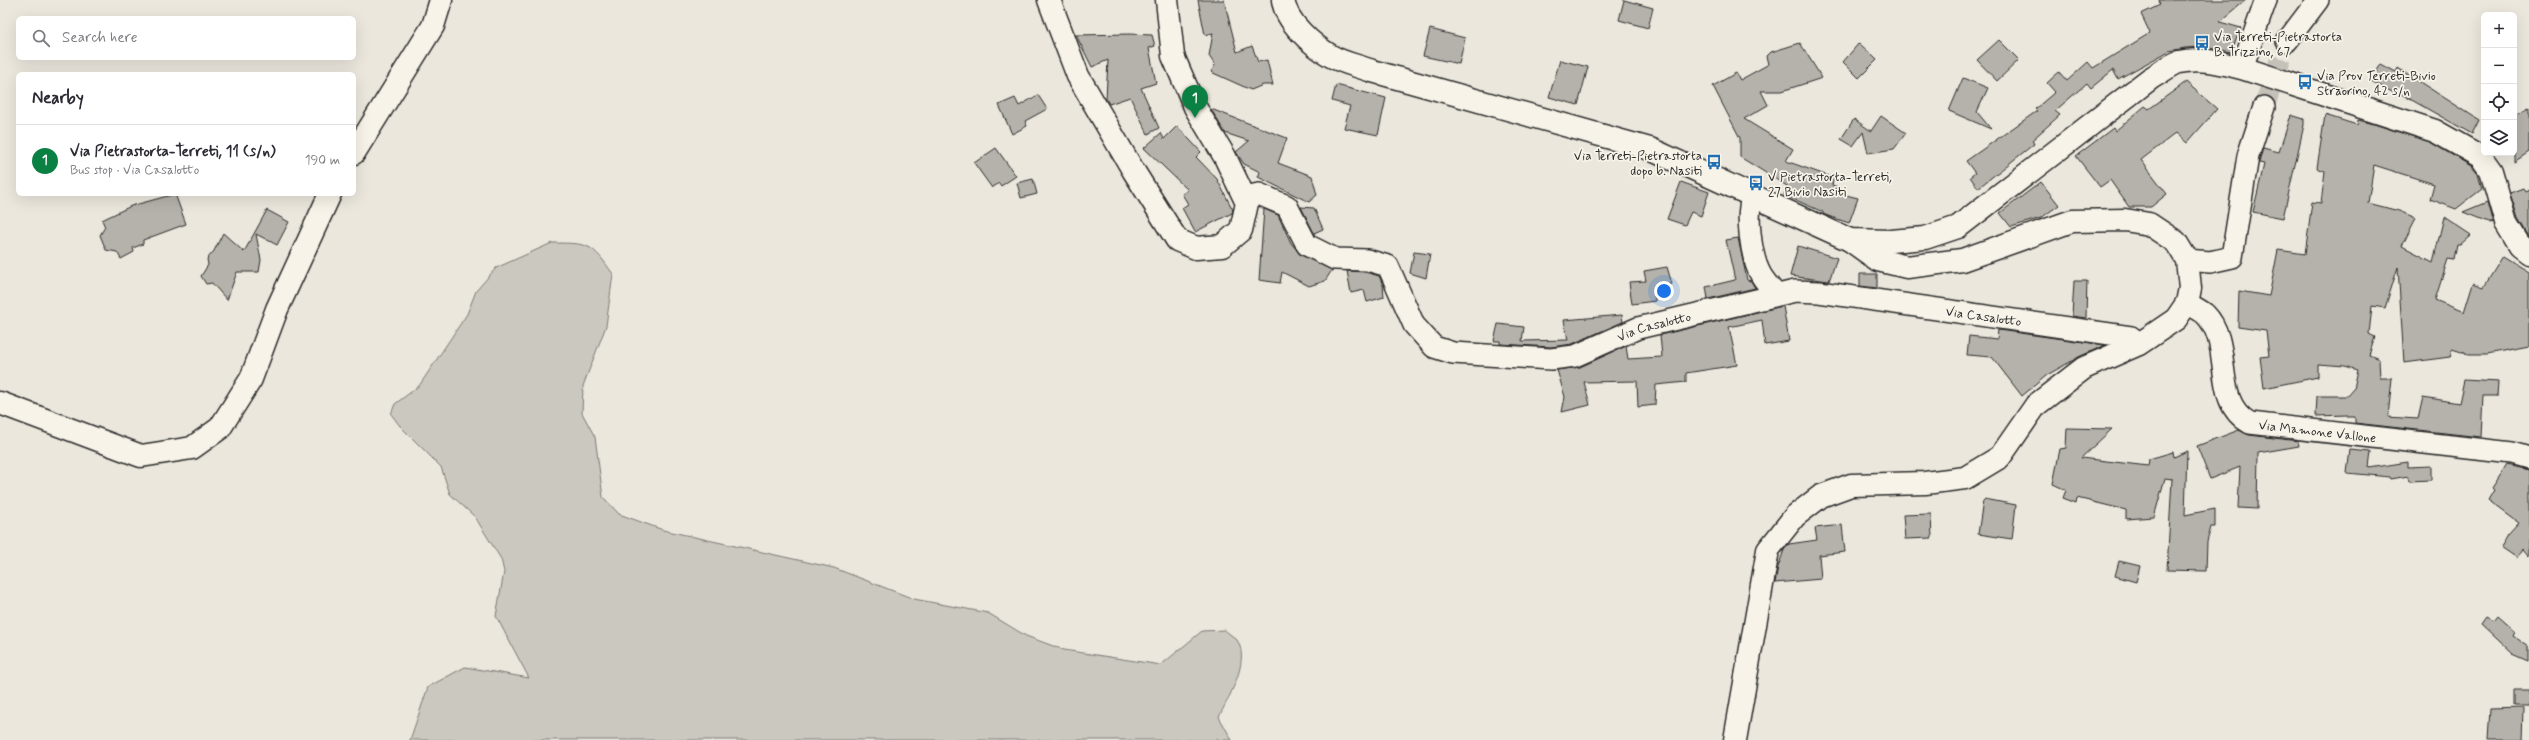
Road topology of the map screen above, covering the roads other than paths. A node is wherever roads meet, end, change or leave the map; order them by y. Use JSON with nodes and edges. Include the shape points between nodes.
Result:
{"nodes":[{"id":1,"x":440,"y":0,"type":"edge"},
{"id":2,"x":1048,"y":0,"type":"edge"},
{"id":3,"x":1167,"y":0,"type":"edge"},
{"id":4,"x":1284,"y":0,"type":"edge"},
{"id":5,"x":2266,"y":0,"type":"edge"},
{"id":6,"x":2318,"y":0,"type":"edge"},
{"id":7,"x":2287,"y":41,"type":"tunnel mouth"},
{"id":8,"x":2242,"y":68,"type":"junction"},
{"id":9,"x":2264,"y":107,"type":"tunnel mouth"},
{"id":10,"x":356,"y":150,"type":"edge"},
{"id":11,"x":329,"y":196,"type":"edge"},
{"id":12,"x":1753,"y":196,"type":"junction"},
{"id":13,"x":1244,"y":197,"type":"junction"},
{"id":14,"x":1850,"y":240,"type":"junction"},
{"id":15,"x":2529,"y":253,"type":"edge"},
{"id":16,"x":2187,"y":260,"type":"junction"},
{"id":17,"x":1776,"y":295,"type":"junction"},
{"id":18,"x":2187,"y":303,"type":"junction"},
{"id":19,"x":2139,"y":344,"type":"junction"},
{"id":20,"x":0,"y":403,"type":"edge"},
{"id":21,"x":2529,"y":458,"type":"edge"},
{"id":22,"x":1735,"y":740,"type":"edge"}],
"edges":[{"from":1,"to":10,"type":"main road","via":[[433,26]]},
{"from":2,"to":13,"type":"main road","via":[[1078,76],[1177,240],[1196,248],[1222,246],[1241,230],[1247,203]]},
{"from":3,"to":13,"type":"main road","via":[[1173,56],[1195,107],[1225,157]]},
{"from":4,"to":12,"type":"main road","via":[[1284,8],[1303,35],[1331,56],[1372,71],[1650,149]]},
{"from":5,"to":8,"type":"street"},
{"from":6,"to":7,"type":"street"},
{"from":8,"to":14,"type":"main road","via":[[2198,60],[2178,62],[2151,78],[1958,227],[1925,238],[1891,241]]},
{"from":8,"to":15,"type":"main road","via":[[2435,131],[2481,157],[2492,170],[2506,223],[2520,246]]},
{"from":9,"to":16,"type":"street","via":[[2248,156],[2232,257],[2210,262]]},
{"from":11,"to":20,"type":"main road","via":[[277,309],[251,379],[220,428],[192,448],[141,456]]},
{"from":12,"to":14,"type":"main road"},
{"from":12,"to":17,"type":"street","via":[[1748,206],[1753,249],[1760,275]]},
{"from":13,"to":17,"type":"street","name":"Via Casalotto","via":[[1259,194],[1287,206],[1307,245],[1335,259],[1367,260],[1388,266],[1414,325],[1434,347],[1453,353],[1551,360],[1575,356],[1638,328]]},
{"from":14,"to":16,"type":"main road","via":[[1878,260],[1907,267],[1962,260],[2072,221],[2125,220],[2149,224],[2165,234],[2176,242]]},
{"from":16,"to":18,"type":"main road","via":[[2190,288]]},
{"from":17,"to":19,"type":"street","name":"Via Casalotto","via":[[1795,290],[1819,292],[2131,337]]},
{"from":18,"to":19,"type":"main road","via":[[2176,319]]},
{"from":18,"to":21,"type":"street","name":"Via Mamone Vallone","via":[[2205,314],[2215,330],[2233,410],[2240,418],[2250,423],[2512,453]]},
{"from":19,"to":22,"type":"main road","via":[[2084,368],[2036,405],[2000,457],[1965,478],[1925,483],[1851,485],[1821,496],[1795,516],[1768,550]]}]}
